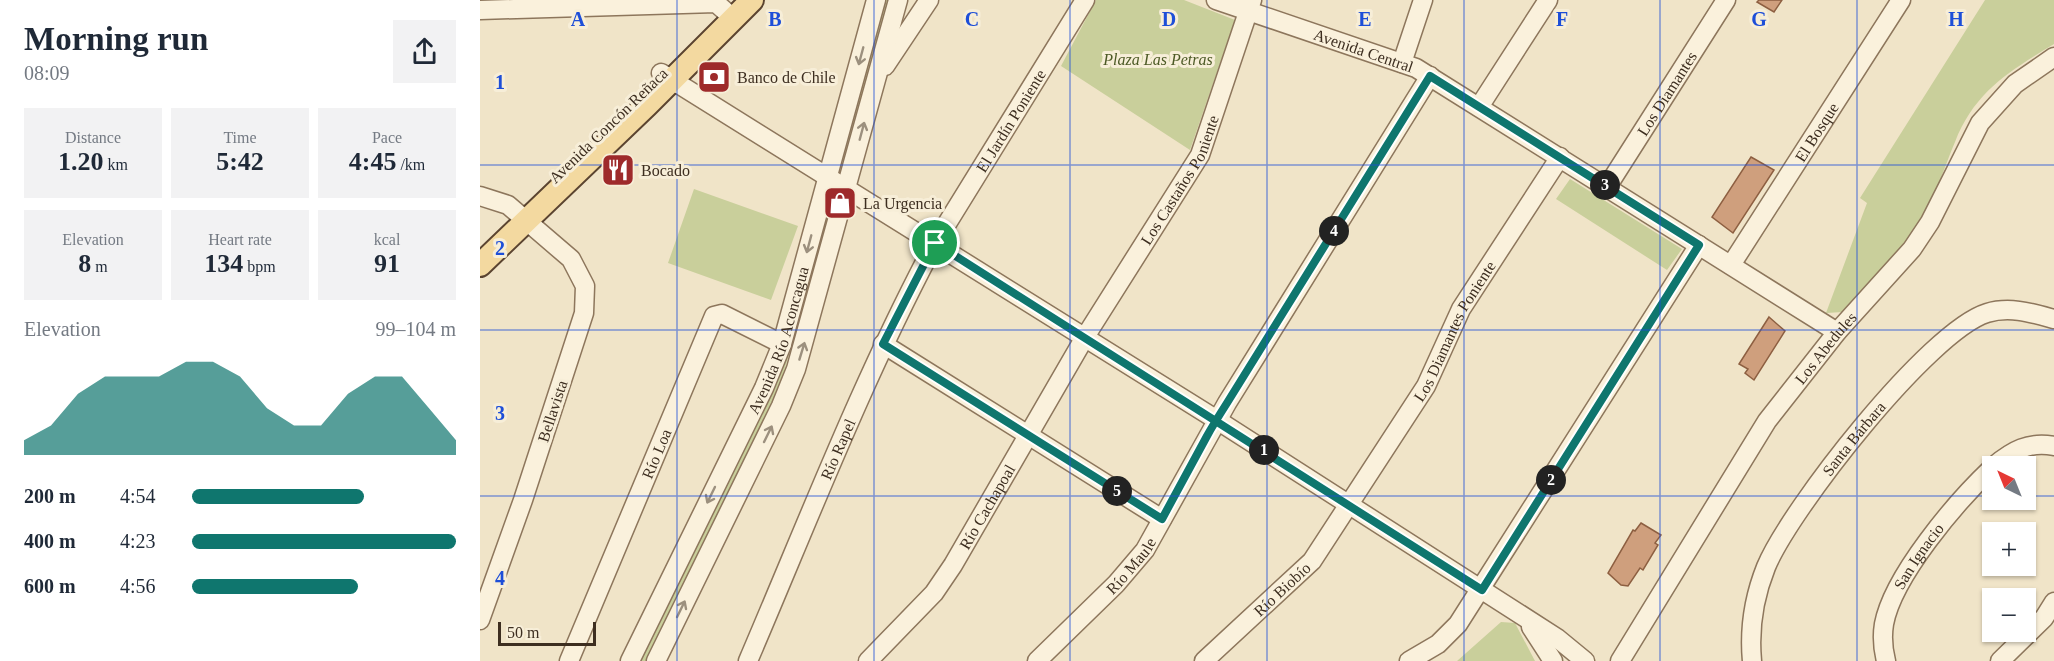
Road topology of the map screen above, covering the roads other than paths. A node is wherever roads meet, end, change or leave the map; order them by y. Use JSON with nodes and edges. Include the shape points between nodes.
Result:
{"nodes":[{"id":1,"x":752,"y":0,"type":"edge"},
{"id":2,"x":876,"y":0,"type":"edge"},
{"id":3,"x":898,"y":0,"type":"edge"},
{"id":4,"x":929,"y":0,"type":"edge"},
{"id":5,"x":1085,"y":0,"type":"edge"},
{"id":6,"x":1216,"y":0,"type":"edge"},
{"id":7,"x":1423,"y":0,"type":"edge"},
{"id":8,"x":1548,"y":0,"type":"edge"},
{"id":9,"x":1726,"y":0,"type":"edge"},
{"id":10,"x":1901,"y":0,"type":"edge"},
{"id":11,"x":583,"y":3,"type":"edge"},
{"id":12,"x":485,"y":6,"type":"edge"},
{"id":13,"x":1250,"y":6,"type":"edge"},
{"id":14,"x":732,"y":9,"type":"edge"},
{"id":15,"x":2054,"y":57,"type":"edge"},
{"id":16,"x":1402,"y":63,"type":"junction"},
{"id":17,"x":1430,"y":76,"type":"junction"},
{"id":18,"x":667,"y":77,"type":"junction"},
{"id":19,"x":875,"y":80,"type":"junction"},
{"id":20,"x":1479,"y":107,"type":"junction"},
{"id":21,"x":1560,"y":157,"type":"junction"},
{"id":22,"x":828,"y":176,"type":"junction"},
{"id":23,"x":846,"y":187,"type":"junction"},
{"id":24,"x":1607,"y":187,"type":"junction"},
{"id":25,"x":480,"y":196,"type":"edge"},
{"id":26,"x":522,"y":216,"type":"junction"},
{"id":27,"x":935,"y":243,"type":"junction"},
{"id":28,"x":1699,"y":245,"type":"junction"},
{"id":29,"x":480,"y":248,"type":"edge"},
{"id":30,"x":480,"y":265,"type":"edge"},
{"id":31,"x":1731,"y":265,"type":"junction"},
{"id":32,"x":2054,"y":319,"type":"edge"},
{"id":33,"x":1837,"y":332,"type":"junction"},
{"id":34,"x":1085,"y":337,"type":"junction"},
{"id":35,"x":782,"y":344,"type":"junction"},
{"id":36,"x":883,"y":344,"type":"junction"},
{"id":37,"x":1217,"y":420,"type":"junction"},
{"id":38,"x":1029,"y":436,"type":"junction"},
{"id":39,"x":2054,"y":446,"type":"edge"},
{"id":40,"x":2009,"y":456,"type":"edge"},
{"id":41,"x":1982,"y":479,"type":"edge"},
{"id":42,"x":1349,"y":505,"type":"junction"},
{"id":43,"x":1162,"y":519,"type":"junction"},
{"id":44,"x":486,"y":583,"type":"edge"},
{"id":45,"x":1482,"y":590,"type":"junction"},
{"id":46,"x":2054,"y":602,"type":"edge"},
{"id":47,"x":1522,"y":616,"type":"junction"},
{"id":48,"x":480,"y":620,"type":"edge"},
{"id":49,"x":2049,"y":621,"type":"edge"},
{"id":50,"x":569,"y":661,"type":"edge"},
{"id":51,"x":630,"y":661,"type":"edge"},
{"id":52,"x":656,"y":661,"type":"edge"},
{"id":53,"x":748,"y":661,"type":"edge"},
{"id":54,"x":868,"y":661,"type":"edge"},
{"id":55,"x":1037,"y":661,"type":"edge"},
{"id":56,"x":1204,"y":661,"type":"edge"},
{"id":57,"x":1409,"y":661,"type":"edge"},
{"id":58,"x":1553,"y":661,"type":"edge"},
{"id":59,"x":1585,"y":661,"type":"edge"},
{"id":60,"x":1620,"y":661,"type":"edge"},
{"id":61,"x":1752,"y":661,"type":"edge"},
{"id":62,"x":1886,"y":661,"type":"edge"},
{"id":63,"x":2000,"y":661,"type":"edge"}],
"edges":[{"from":1,"to":14,"type":"main road","name":"Avenida Concón Reñaca"},
{"from":2,"to":22,"type":"street","name":"Avenida Río Aconcagua","one_way":true},
{"from":3,"to":19,"type":"street","name":"Avenida Río Aconcagua"},
{"from":4,"to":19,"type":"street"},
{"from":5,"to":27,"type":"street","name":"El Jardín Poniente"},
{"from":6,"to":13,"type":"street","name":"Avenida Central"},
{"from":7,"to":16,"type":"street"},
{"from":8,"to":20,"type":"street"},
{"from":9,"to":24,"type":"street","name":"Los Diamantes"},
{"from":10,"to":31,"type":"street","name":"El Bosque"},
{"from":11,"to":12,"type":"street"},
{"from":11,"to":14,"type":"street","via":[[716,3]]},
{"from":13,"to":16,"type":"street","name":"Avenida Central"},
{"from":13,"to":34,"type":"street","name":"Los Castaños Poniente","via":[[1205,146]]},
{"from":14,"to":18,"type":"main road","name":"Avenida Concón Reñaca"},
{"from":15,"to":33,"type":"street","name":"Los Abedules","via":[[2015,84],[1990,109],[1970,138],[1930,222],[1912,249]]},
{"from":16,"to":17,"type":"street","name":"Avenida Central"},
{"from":17,"to":20,"type":"street","name":"Avenida Central"},
{"from":17,"to":37,"type":"street","name":"Río Maule"},
{"from":18,"to":22,"type":"street"},
{"from":18,"to":26,"type":"main road","name":"Avenida Concón Reñaca"},
{"from":23,"to":19,"type":"street","name":"Avenida Río Aconcagua","one_way":true},
{"from":20,"to":21,"type":"street","name":"Avenida Central"},
{"from":21,"to":24,"type":"street","name":"Avenida Central"},
{"from":21,"to":42,"type":"street","name":"Los Diamantes Poniente","via":[[1461,309],[1426,386]]},
{"from":22,"to":23,"type":"street"},
{"from":22,"to":35,"type":"street","name":"Avenida Río Aconcagua","one_way":true},
{"from":23,"to":27,"type":"street"},
{"from":52,"to":23,"type":"street","name":"Avenida Río Aconcagua","one_way":true,"via":[[796,369]]},
{"from":24,"to":28,"type":"street","name":"Avenida Central"},
{"from":25,"to":26,"type":"street","name":"Bellavista","via":[[497,200]]},
{"from":26,"to":29,"type":"main road","name":"Avenida Concón Reñaca"},
{"from":26,"to":30,"type":"main road","name":"Avenida Concón Reñaca"},
{"from":26,"to":44,"type":"street","name":"Bellavista","via":[[577,267],[585,286],[586,304]]},
{"from":27,"to":34,"type":"street"},
{"from":27,"to":36,"type":"street","name":"Río Rapel"},
{"from":28,"to":31,"type":"street","name":"Avenida Central"},
{"from":28,"to":45,"type":"street"},
{"from":31,"to":33,"type":"street","name":"Avenida Central"},
{"from":32,"to":61,"type":"street","name":"Santa Bárbara","via":[[2009,309],[1978,316],[1960,328],[1881,405],[1813,491],[1775,550],[1755,602]]},
{"from":33,"to":60,"type":"street","name":"Los Abedules","via":[[1767,421]]},
{"from":34,"to":37,"type":"street"},
{"from":34,"to":38,"type":"street","name":"Río Cachapoal"},
{"from":35,"to":50,"type":"street","name":"Río Loa","via":[[722,314],[714,316]]},
{"from":35,"to":51,"type":"street","name":"Avenida Río Aconcagua","one_way":true},
{"from":36,"to":38,"type":"street"},
{"from":36,"to":53,"type":"street","name":"Río Rapel"},
{"from":37,"to":42,"type":"street"},
{"from":37,"to":43,"type":"street","name":"Río Maule"},
{"from":38,"to":43,"type":"street"},
{"from":38,"to":54,"type":"street","name":"Río Cachapoal","via":[[934,593]]},
{"from":39,"to":40,"type":"street","name":"San Ignacio","via":[[2020,448]]},
{"from":41,"to":62,"type":"street","name":"San Ignacio","via":[[1937,528],[1902,583],[1884,622]]},
{"from":42,"to":45,"type":"street"},
{"from":42,"to":56,"type":"street","name":"Río Biobío","via":[[1312,561]]},
{"from":43,"to":55,"type":"street","name":"Río Maule","via":[[1145,550],[1116,584]]},
{"from":44,"to":48,"type":"street","name":"Bellavista"},
{"from":45,"to":47,"type":"street"},
{"from":45,"to":57,"type":"street","via":[[1447,637]]},
{"from":46,"to":49,"type":"street"},
{"from":47,"to":58,"type":"street"},
{"from":47,"to":59,"type":"street"},
{"from":49,"to":63,"type":"street"}]}
